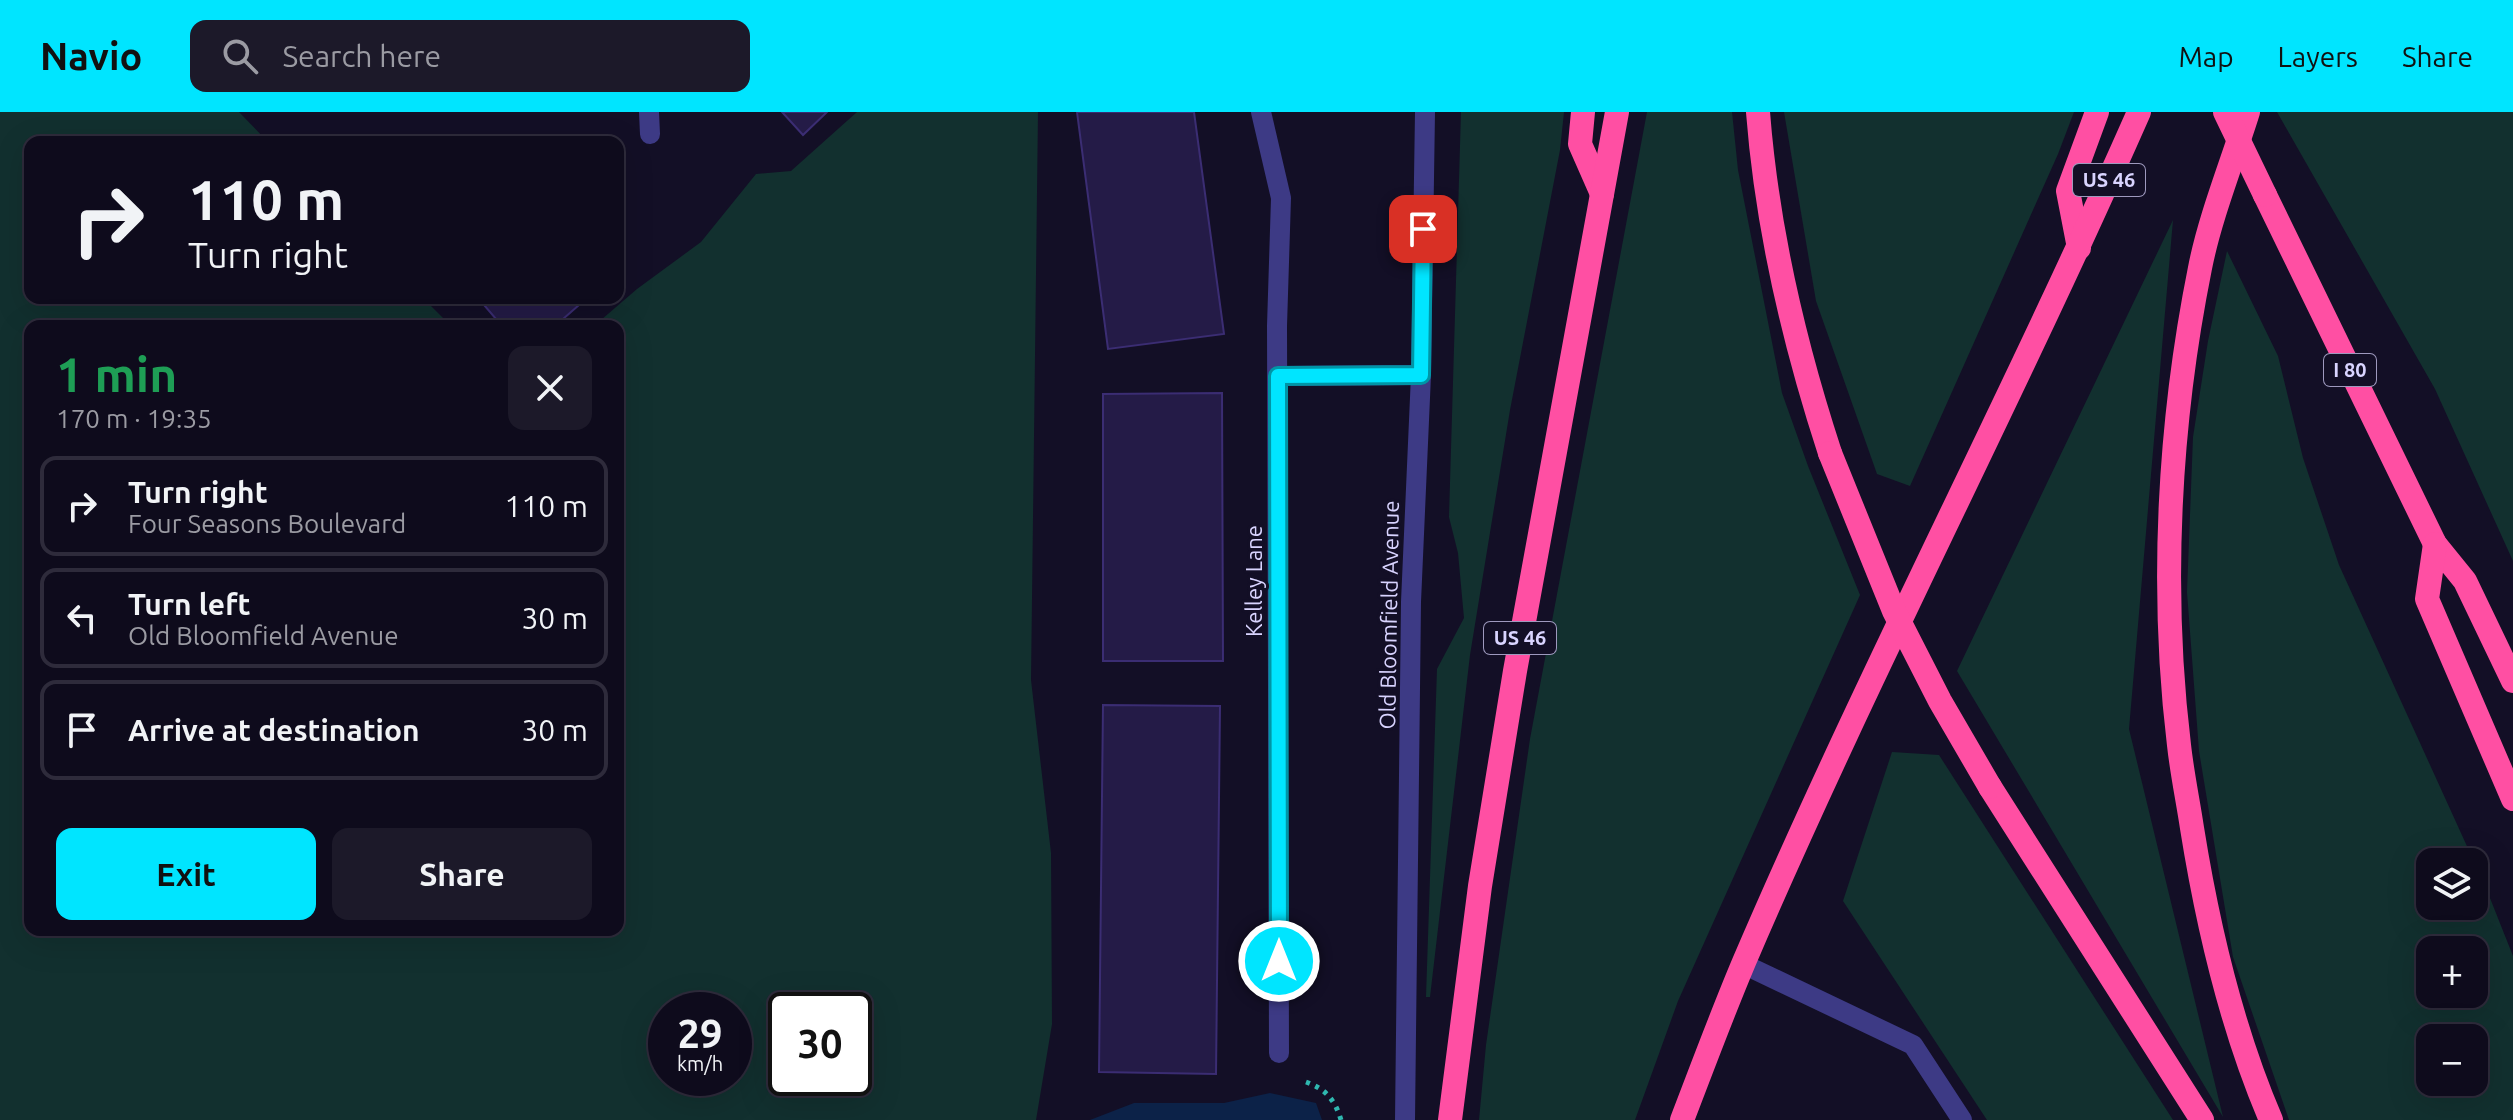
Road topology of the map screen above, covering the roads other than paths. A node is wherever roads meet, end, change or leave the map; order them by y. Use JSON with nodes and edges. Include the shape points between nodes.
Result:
{"nodes":[{"id":1,"x":649,"y":112,"type":"edge"},
{"id":2,"x":1261,"y":112,"type":"edge"},
{"id":3,"x":1425,"y":112,"type":"edge"},
{"id":4,"x":1583,"y":112,"type":"edge"},
{"id":5,"x":1617,"y":112,"type":"edge"},
{"id":6,"x":1758,"y":112,"type":"edge"},
{"id":7,"x":2097,"y":112,"type":"edge"},
{"id":8,"x":2139,"y":112,"type":"edge"},
{"id":9,"x":2225,"y":112,"type":"edge"},
{"id":10,"x":2248,"y":112,"type":"edge"},
{"id":11,"x":650,"y":134,"type":"dead end"},
{"id":12,"x":1602,"y":194,"type":"junction"},
{"id":13,"x":2079,"y":248,"type":"junction"},
{"id":14,"x":1421,"y":375,"type":"junction"},
{"id":15,"x":1278,"y":376,"type":"junction"},
{"id":16,"x":2435,"y":544,"type":"junction"},
{"id":17,"x":2513,"y":681,"type":"edge"},
{"id":18,"x":2513,"y":799,"type":"edge"},
{"id":19,"x":1743,"y":964,"type":"junction"},
{"id":20,"x":1279,"y":1053,"type":"dead end"},
{"id":21,"x":1405,"y":1120,"type":"edge"},
{"id":22,"x":1450,"y":1120,"type":"edge"},
{"id":23,"x":1682,"y":1120,"type":"edge"},
{"id":24,"x":1962,"y":1120,"type":"edge"},
{"id":25,"x":2202,"y":1120,"type":"edge"},
{"id":26,"x":2271,"y":1120,"type":"edge"}],
"edges":[{"from":1,"to":11,"type":"street"},
{"from":2,"to":15,"type":"street","name":"Kelley Lane","via":[[1281,198]]},
{"from":3,"to":14,"type":"street","name":"Old Bloomfield Avenue"},
{"from":4,"to":12,"type":"highway","via":[[1580,144]]},
{"from":5,"to":12,"type":"highway","number":"US 46"},
{"from":6,"to":25,"type":"highway","bridge":true,"via":[[1783,279],[1807,381],[1860,533],[1894,611],[1990,787]]},
{"from":7,"to":13,"type":"highway","via":[[2068,191]]},
{"from":8,"to":13,"type":"highway","number":"US 46"},
{"from":9,"to":16,"type":"highway","number":"I 80","bridge":true},
{"from":10,"to":26,"type":"highway","via":[[2201,264],[2183,363],[2171,490],[2170,617],[2179,744],[2204,907],[2230,1006]]},
{"from":12,"to":22,"type":"highway","number":"US 46","via":[[1512,686]]},
{"from":13,"to":19,"type":"highway","number":"US 46","via":[[1912,594]]},
{"from":14,"to":15,"type":"street"},
{"from":14,"to":21,"type":"street","name":"Old Bloomfield Avenue","via":[[1411,602]]},
{"from":15,"to":20,"type":"street","name":"Kelley Lane"},
{"from":16,"to":17,"type":"highway","number":"I 80","via":[[2465,581]]},
{"from":16,"to":18,"type":"highway","via":[[2427,599]]},
{"from":19,"to":23,"type":"highway","number":"US 46"},
{"from":19,"to":24,"type":"street","via":[[1913,1045]]}]}
